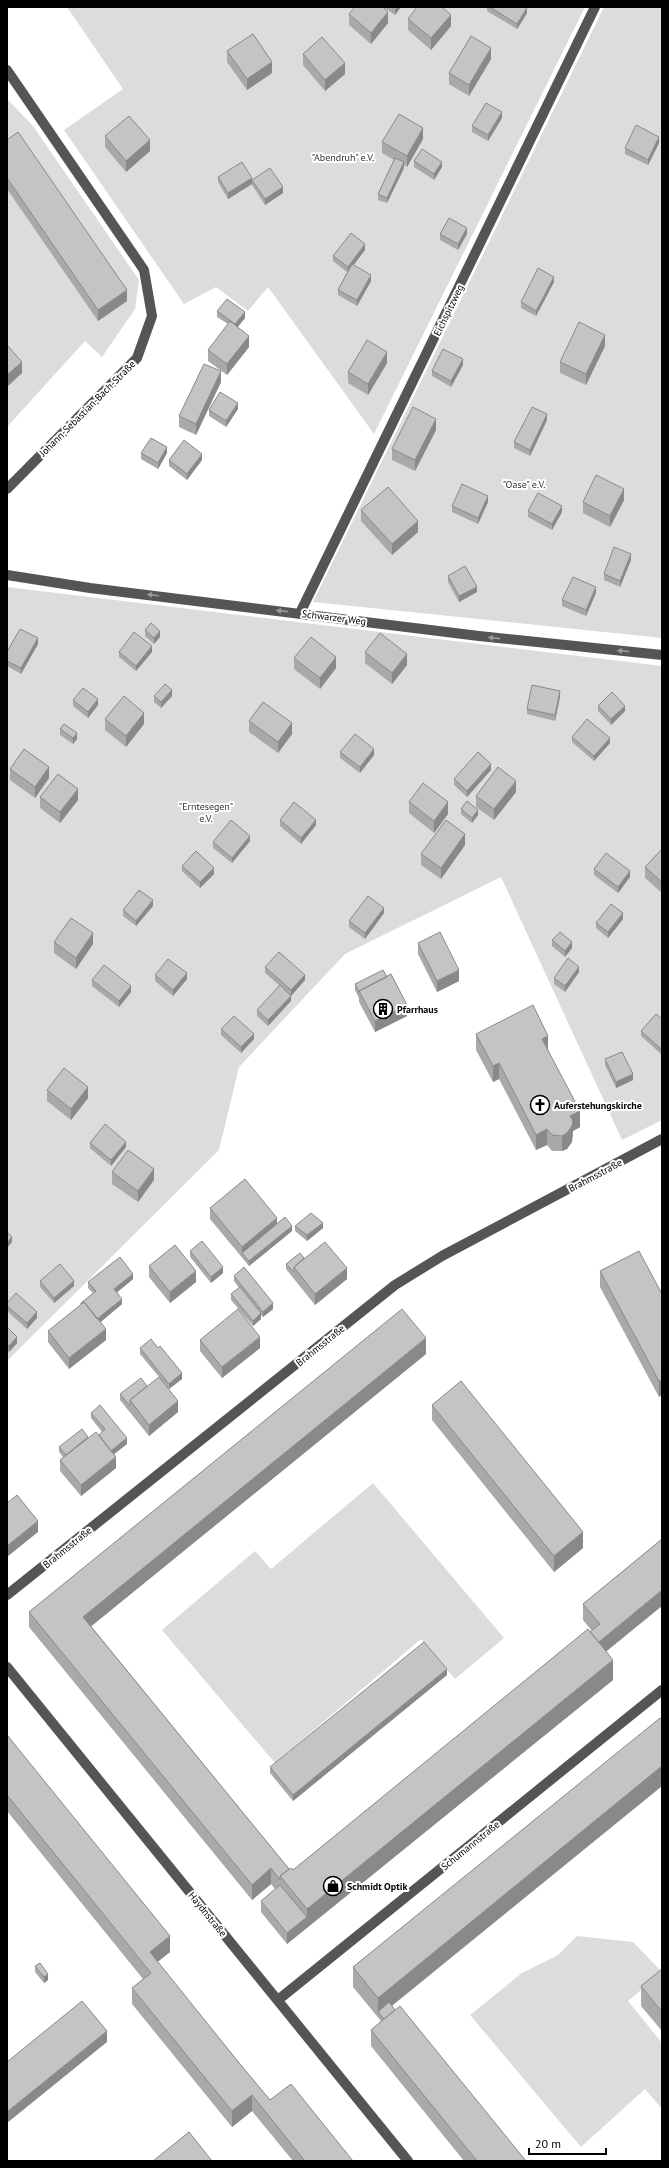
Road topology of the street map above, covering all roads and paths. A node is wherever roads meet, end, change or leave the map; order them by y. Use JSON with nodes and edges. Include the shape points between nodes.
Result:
{"nodes":[{"id":1,"x":595,"y":7,"type":"edge"},
{"id":2,"x":7,"y":70,"type":"edge"},
{"id":3,"x":7,"y":489,"type":"edge"},
{"id":4,"x":7,"y":575,"type":"edge"},
{"id":5,"x":300,"y":613,"type":"junction"},
{"id":6,"x":662,"y":655,"type":"edge"},
{"id":7,"x":662,"y":1139,"type":"edge"},
{"id":8,"x":7,"y":1595,"type":"edge"},
{"id":9,"x":7,"y":1667,"type":"edge"},
{"id":10,"x":662,"y":1690,"type":"edge"},
{"id":11,"x":278,"y":2000,"type":"junction"},
{"id":12,"x":408,"y":2161,"type":"edge"}],
"edges":[{"from":1,"to":5,"type":"street","name":"Eichspitzweg"},
{"from":2,"to":3,"type":"street","name":"Johann-Sebastian-Bach-Straße","via":[[144,270],[152,316],[137,358]]},
{"from":5,"to":4,"type":"street","name":"Schwarzer Weg","one_way":true,"via":[[90,588]]},
{"from":6,"to":5,"type":"street","name":"Schwarzer Weg","one_way":true,"via":[[479,636]]},
{"from":7,"to":8,"type":"street","name":"Brahmsstraße","via":[[442,1256],[395,1285]]},
{"from":9,"to":11,"type":"street","name":"Haydnstraße"},
{"from":10,"to":11,"type":"street","name":"Schumannstraße"},
{"from":11,"to":12,"type":"street","name":"Haydnstraße"}]}
